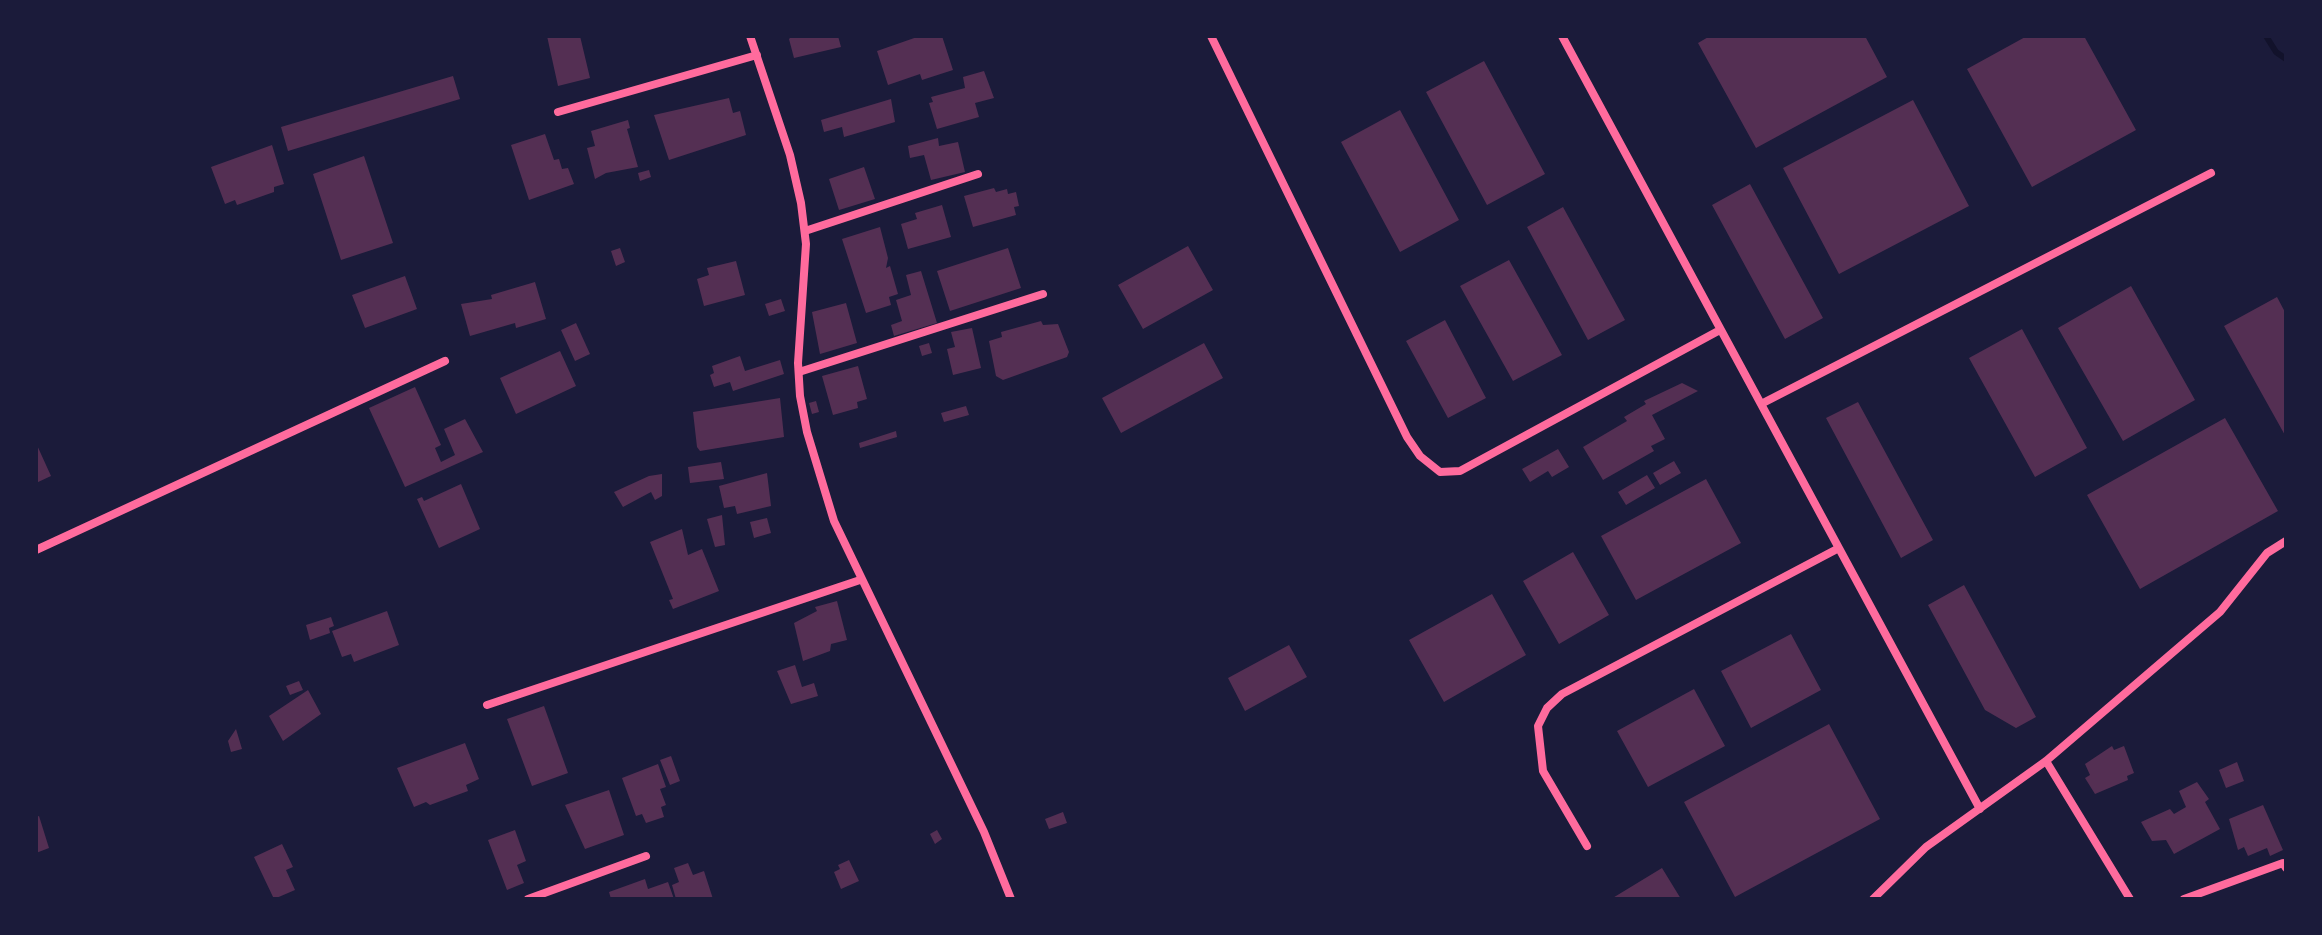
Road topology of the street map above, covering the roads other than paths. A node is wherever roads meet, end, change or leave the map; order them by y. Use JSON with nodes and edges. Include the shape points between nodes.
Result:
{"nodes":[{"id":1,"x":750,"y":36,"type":"edge"},
{"id":2,"x":1211,"y":36,"type":"edge"},
{"id":3,"x":1562,"y":36,"type":"edge"},
{"id":4,"x":757,"y":55,"type":"junction"},
{"id":5,"x":558,"y":112,"type":"dead end"},
{"id":6,"x":2211,"y":173,"type":"dead end"},
{"id":7,"x":978,"y":174,"type":"dead end"},
{"id":8,"x":805,"y":231,"type":"junction"},
{"id":9,"x":1043,"y":294,"type":"dead end"},
{"id":10,"x":1720,"y":330,"type":"junction"},
{"id":11,"x":445,"y":361,"type":"dead end"},
{"id":12,"x":799,"y":372,"type":"junction"},
{"id":13,"x":1761,"y":404,"type":"junction"},
{"id":14,"x":2286,"y":541,"type":"edge"},
{"id":15,"x":1839,"y":548,"type":"junction"},
{"id":16,"x":36,"y":550,"type":"edge"},
{"id":17,"x":860,"y":580,"type":"junction"},
{"id":18,"x":487,"y":705,"type":"dead end"},
{"id":19,"x":2046,"y":761,"type":"junction"},
{"id":20,"x":1980,"y":809,"type":"junction"},
{"id":21,"x":1587,"y":846,"type":"dead end"},
{"id":22,"x":646,"y":856,"type":"dead end"},
{"id":23,"x":2286,"y":868,"type":"edge"},
{"id":24,"x":528,"y":899,"type":"edge"},
{"id":25,"x":1011,"y":899,"type":"edge"},
{"id":26,"x":1873,"y":899,"type":"edge"},
{"id":27,"x":2130,"y":899,"type":"edge"},
{"id":28,"x":2184,"y":899,"type":"edge"}],
"edges":[{"from":1,"to":4,"type":"street"},
{"from":2,"to":10,"type":"street","via":[[1407,437],[1440,472],[1460,471]]},
{"from":3,"to":10,"type":"street"},
{"from":4,"to":5,"type":"street"},
{"from":4,"to":8,"type":"street","via":[[790,155]]},
{"from":6,"to":13,"type":"street"},
{"from":7,"to":8,"type":"street"},
{"from":8,"to":12,"type":"street"},
{"from":9,"to":12,"type":"street"},
{"from":10,"to":13,"type":"street"},
{"from":11,"to":16,"type":"street"},
{"from":12,"to":17,"type":"street","via":[[816,462]]},
{"from":13,"to":15,"type":"street"},
{"from":14,"to":19,"type":"street","via":[[2267,553],[2220,612]]},
{"from":15,"to":20,"type":"street"},
{"from":15,"to":21,"type":"street","via":[[1562,694],[1547,708],[1538,726],[1543,771]]},
{"from":17,"to":18,"type":"street"},
{"from":17,"to":25,"type":"street","via":[[984,832]]},
{"from":19,"to":20,"type":"street"},
{"from":19,"to":27,"type":"street"},
{"from":20,"to":26,"type":"street","via":[[1926,847]]},
{"from":22,"to":24,"type":"street"},
{"from":23,"to":28,"type":"street","via":[[2283,863]]}]}
